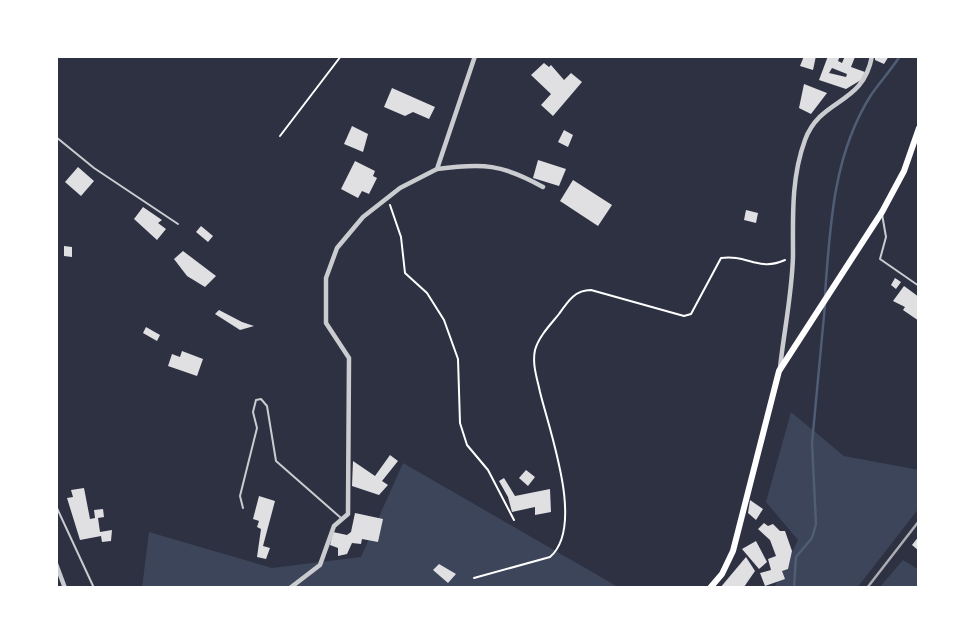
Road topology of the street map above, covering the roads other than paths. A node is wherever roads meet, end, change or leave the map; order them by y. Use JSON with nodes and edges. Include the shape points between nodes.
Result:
{"nodes":[{"id":1,"x":475,"y":56,"type":"edge"},
{"id":2,"x":872,"y":56,"type":"edge"},
{"id":3,"x":919,"y":128,"type":"edge"},
{"id":4,"x":56,"y":137,"type":"edge"},
{"id":5,"x":437,"y":169,"type":"junction"},
{"id":6,"x":542,"y":187,"type":"dead end"},
{"id":7,"x":882,"y":212,"type":"junction"},
{"id":8,"x":178,"y":224,"type":"dead end"},
{"id":9,"x":919,"y":286,"type":"edge"},
{"id":10,"x":779,"y":371,"type":"junction"},
{"id":11,"x":56,"y":506,"type":"edge"},
{"id":12,"x":243,"y":508,"type":"dead end"},
{"id":13,"x":342,"y":519,"type":"junction"},
{"id":14,"x":56,"y":564,"type":"edge"},
{"id":15,"x":65,"y":588,"type":"edge"},
{"id":16,"x":94,"y":588,"type":"edge"},
{"id":17,"x":290,"y":588,"type":"edge"},
{"id":18,"x":710,"y":588,"type":"edge"}],
"edges":[{"from":1,"to":5,"type":"street"},
{"from":2,"to":10,"type":"street","via":[[864,83],[821,114],[805,139],[792,204],[793,257]]},
{"from":3,"to":7,"type":"main road","via":[[904,171]]},
{"from":4,"to":8,"type":"lane"},
{"from":5,"to":6,"type":"street","via":[[475,164],[514,171]]},
{"from":5,"to":13,"type":"street","via":[[363,217],[337,248],[326,278],[326,323],[349,358],[350,494],[348,514]]},
{"from":7,"to":9,"type":"lane","via":[[886,237],[880,259]]},
{"from":7,"to":10,"type":"main road"},
{"from":10,"to":18,"type":"main road","via":[[733,551]]},
{"from":11,"to":16,"type":"lane"},
{"from":12,"to":13,"type":"lane","via":[[240,496],[257,428],[254,405],[261,400],[267,406],[276,461]]},
{"from":13,"to":17,"type":"street","via":[[334,526],[320,565]]},
{"from":14,"to":15,"type":"street"}]}
